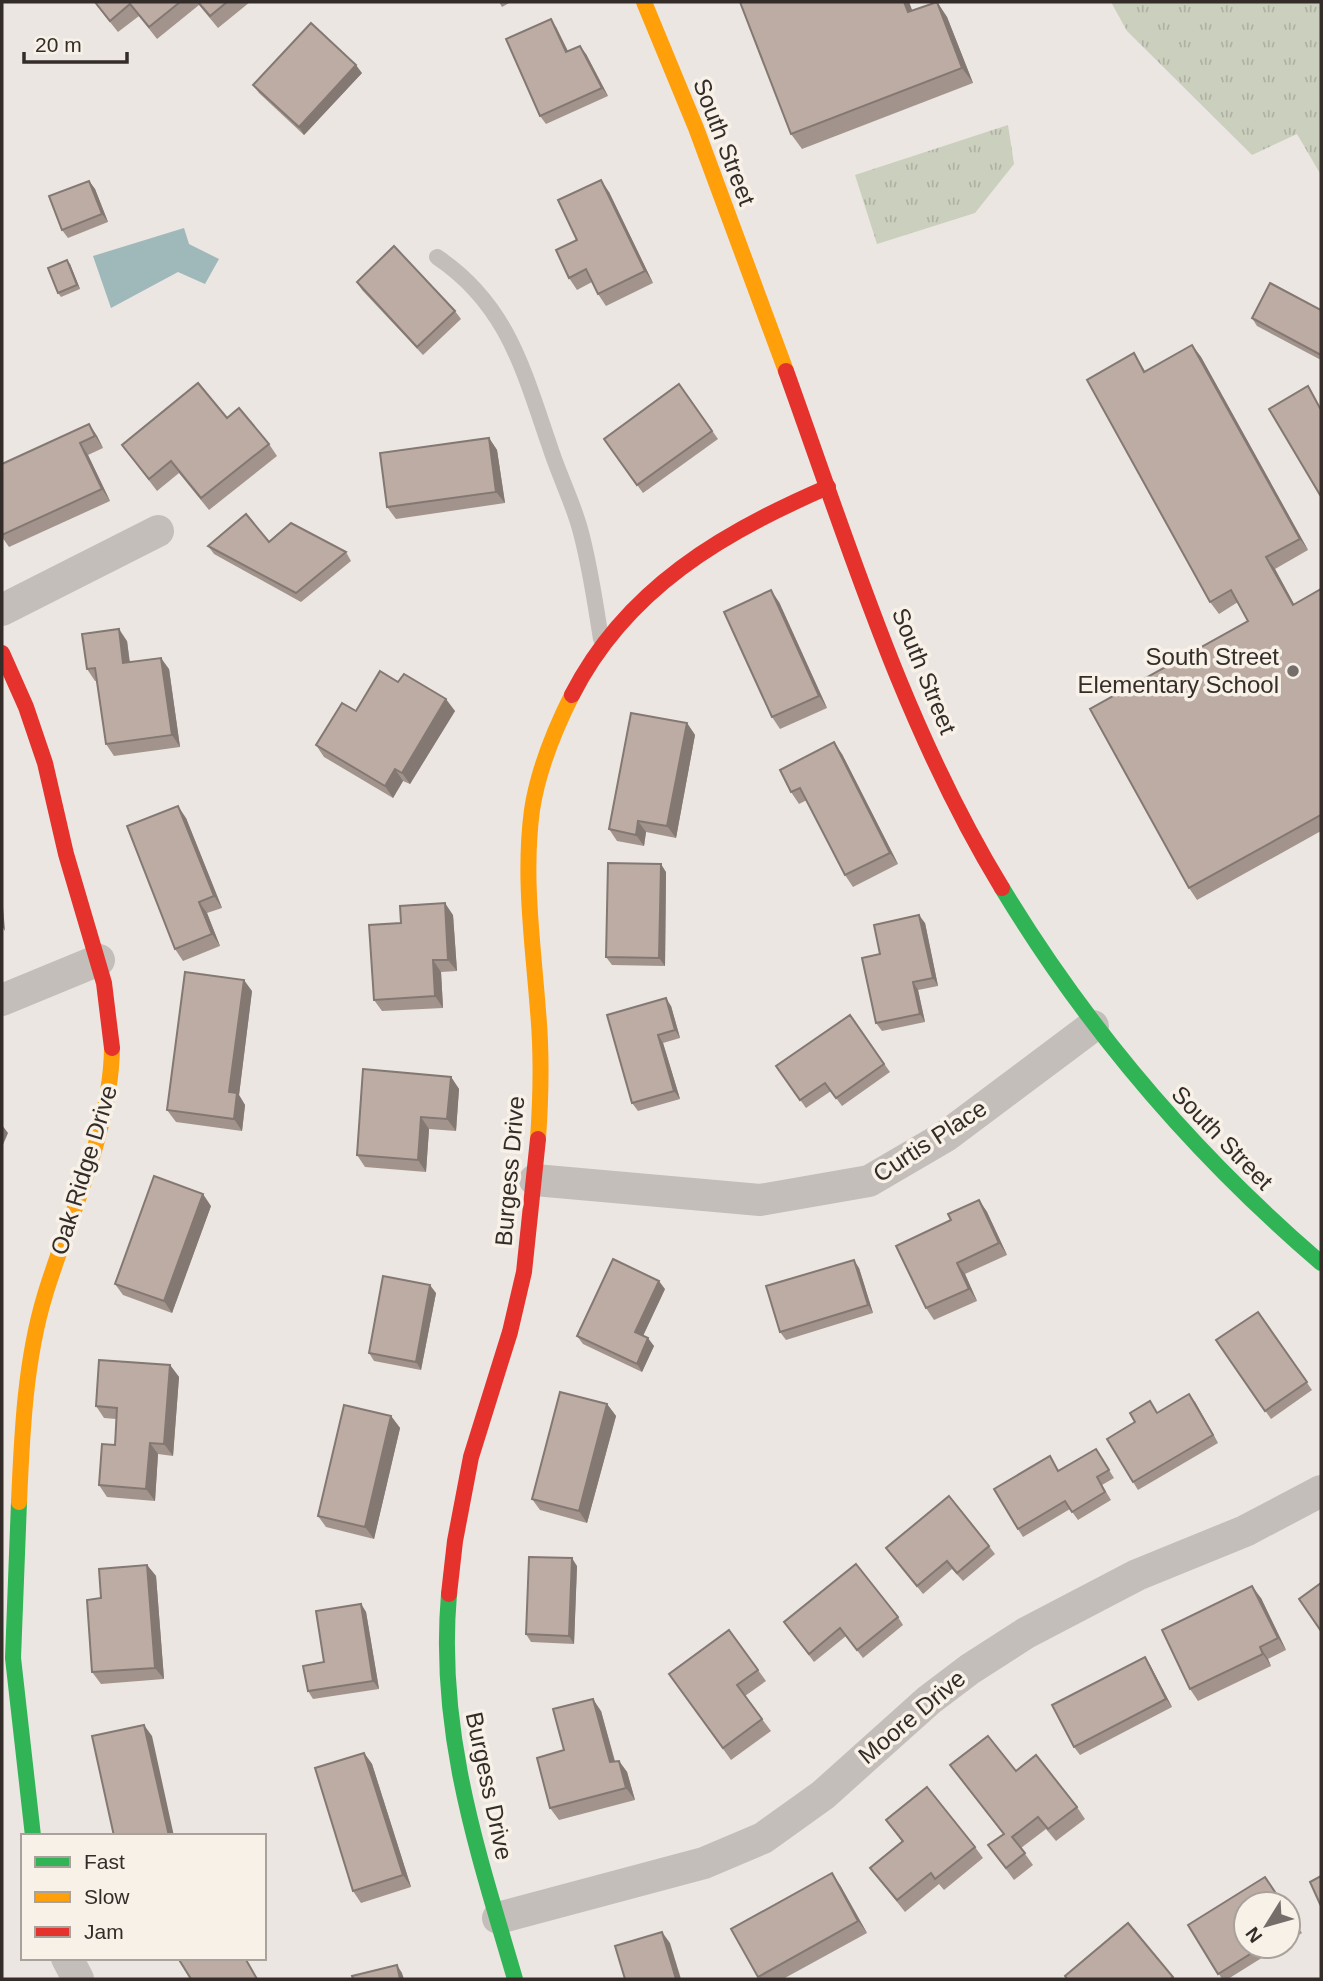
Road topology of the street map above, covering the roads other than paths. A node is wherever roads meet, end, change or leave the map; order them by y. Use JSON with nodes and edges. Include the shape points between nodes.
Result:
{"nodes":[{"id":1,"x":644,"y":2,"type":"edge"},
{"id":2,"x":437,"y":257,"type":"dead end"},
{"id":3,"x":828,"y":487,"type":"junction"},
{"id":4,"x":158,"y":531,"type":"dead end"},
{"id":5,"x":2,"y":610,"type":"edge"},
{"id":6,"x":602,"y":644,"type":"junction"},
{"id":7,"x":2,"y":653,"type":"edge"},
{"id":8,"x":99,"y":960,"type":"junction"},
{"id":9,"x":2,"y":1000,"type":"edge"},
{"id":10,"x":1093,"y":1026,"type":"junction"},
{"id":11,"x":535,"y":1180,"type":"junction"},
{"id":12,"x":1321,"y":1263,"type":"edge"},
{"id":13,"x":1321,"y":1491,"type":"edge"},
{"id":14,"x":7,"y":1658,"type":"edge"},
{"id":15,"x":33,"y":1834,"type":"edge"},
{"id":16,"x":498,"y":1919,"type":"junction"},
{"id":17,"x":68,"y":1960,"type":"edge"},
{"id":18,"x":78,"y":1979,"type":"edge"},
{"id":19,"x":515,"y":1979,"type":"edge"}],
"edges":[{"from":1,"to":3,"type":"street","name":"South Street"},
{"from":2,"to":6,"type":"lane","via":[[485,299],[521,361],[580,529]]},
{"from":3,"to":6,"type":"street","name":"Burgess Drive","via":[[742,525],[694,555],[635,607]]},
{"from":3,"to":10,"type":"street","name":"South Street","via":[[904,689],[959,810],[1021,920]]},
{"from":4,"to":5,"type":"street"},
{"from":6,"to":11,"type":"street","name":"Burgess Drive","via":[[543,760],[529,821],[526,889],[541,1062]]},
{"from":7,"to":8,"type":"street","name":"Oak Ridge Drive","via":[[38,741]]},
{"from":8,"to":9,"type":"street"},
{"from":8,"to":14,"type":"street","name":"Oak Ridge Drive","via":[[108,998],[113,1075],[44,1298],[33,1353],[22,1440]]},
{"from":10,"to":11,"type":"street","name":"Curtis Place","via":[[946,1136],[869,1181],[760,1200]]},
{"from":10,"to":12,"type":"street","name":"South Street","via":[[1209,1159]]},
{"from":11,"to":16,"type":"street","name":"Burgess Drive","via":[[511,1328],[467,1473],[445,1627],[452,1742]]},
{"from":13,"to":16,"type":"street","name":"Moore Drive","via":[[1245,1531],[1137,1575],[1026,1633],[929,1700],[823,1795],[763,1838],[704,1863]]},
{"from":14,"to":15,"type":"street","name":"Oak Ridge Drive"},
{"from":16,"to":19,"type":"street","name":"Burgess Drive"},
{"from":17,"to":18,"type":"street"}]}
